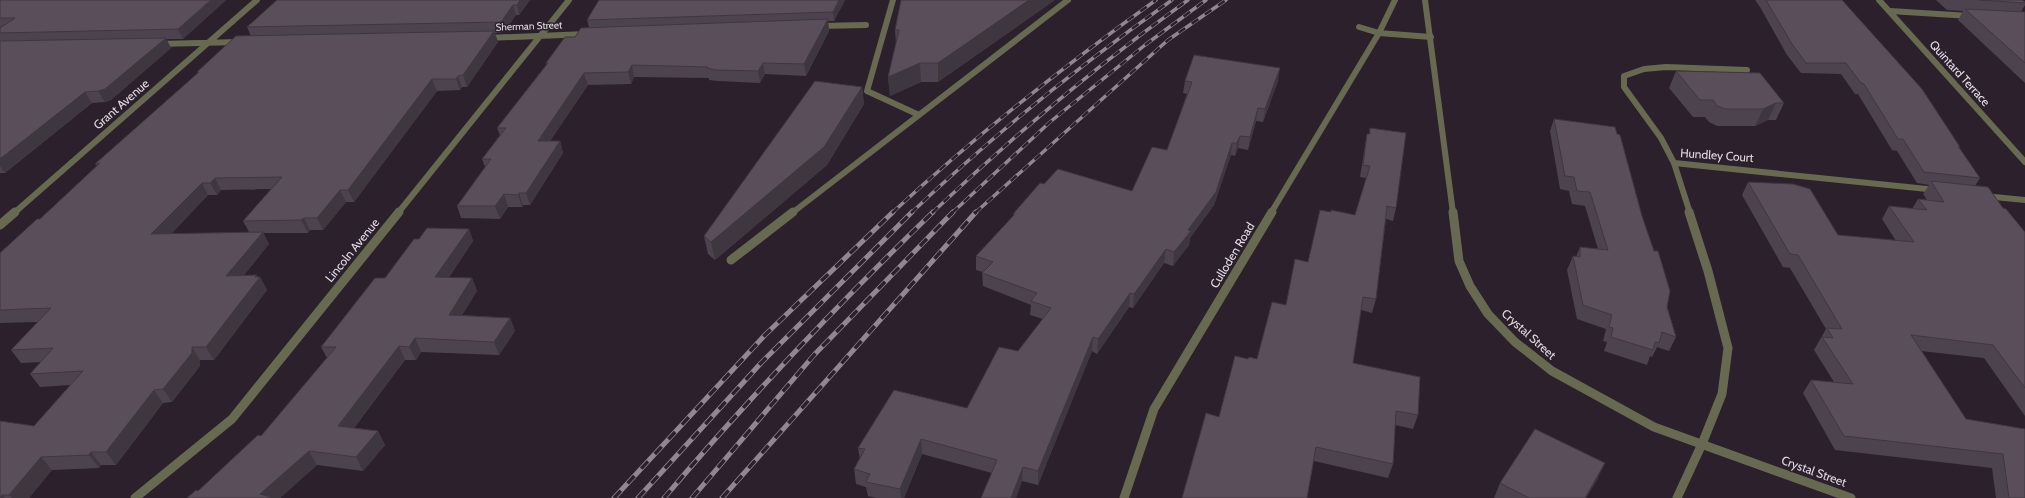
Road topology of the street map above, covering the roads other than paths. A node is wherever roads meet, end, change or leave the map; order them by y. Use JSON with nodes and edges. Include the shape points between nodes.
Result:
{"nodes":[{"id":1,"x":257,"y":0,"type":"edge"},
{"id":2,"x":569,"y":0,"type":"edge"},
{"id":3,"x":893,"y":0,"type":"edge"},
{"id":4,"x":1395,"y":0,"type":"edge"},
{"id":5,"x":1425,"y":0,"type":"edge"},
{"id":6,"x":1879,"y":0,"type":"edge"},
{"id":7,"x":1064,"y":1,"type":"edge"},
{"id":8,"x":1890,"y":11,"type":"junction"},
{"id":9,"x":1975,"y":17,"type":"edge"},
{"id":10,"x":866,"y":25,"type":"dead end"},
{"id":11,"x":812,"y":26,"type":"edge"},
{"id":12,"x":1359,"y":26,"type":"dead end"},
{"id":13,"x":592,"y":33,"type":"edge"},
{"id":14,"x":1379,"y":33,"type":"junction"},
{"id":15,"x":540,"y":36,"type":"junction"},
{"id":16,"x":1431,"y":37,"type":"junction"},
{"id":17,"x":478,"y":38,"type":"edge"},
{"id":18,"x":243,"y":42,"type":"edge"},
{"id":19,"x":207,"y":43,"type":"junction"},
{"id":20,"x":151,"y":44,"type":"edge"},
{"id":21,"x":1747,"y":70,"type":"dead end"},
{"id":22,"x":919,"y":115,"type":"junction"},
{"id":23,"x":2025,"y":162,"type":"edge"},
{"id":24,"x":1674,"y":163,"type":"junction"},
{"id":25,"x":1948,"y":191,"type":"edge"},
{"id":26,"x":1978,"y":195,"type":"edge"},
{"id":27,"x":2025,"y":200,"type":"edge"},
{"id":28,"x":0,"y":225,"type":"edge"},
{"id":29,"x":731,"y":260,"type":"dead end"},
{"id":30,"x":1702,"y":444,"type":"junction"},
{"id":31,"x":135,"y":498,"type":"edge"},
{"id":32,"x":1124,"y":498,"type":"edge"},
{"id":33,"x":1677,"y":498,"type":"edge"},
{"id":34,"x":1851,"y":498,"type":"edge"}],
"edges":[{"from":1,"to":19,"type":"street","name":"Grant Avenue"},
{"from":2,"to":15,"type":"street","name":"Lincoln Avenue"},
{"from":3,"to":22,"type":"street","via":[[867,91]]},
{"from":4,"to":14,"type":"street","name":"Culloden Road"},
{"from":5,"to":16,"type":"street","name":"Crystal Street"},
{"from":6,"to":8,"type":"street","name":"Quintard Terrace"},
{"from":7,"to":22,"type":"street"},
{"from":8,"to":9,"type":"street"},
{"from":8,"to":23,"type":"street","name":"Quintard Terrace"},
{"from":10,"to":11,"type":"street"},
{"from":12,"to":14,"type":"street"},
{"from":13,"to":15,"type":"street","name":"Sherman Street"},
{"from":14,"to":16,"type":"street"},
{"from":14,"to":32,"type":"street","name":"Culloden Road","via":[[1154,409]]},
{"from":15,"to":17,"type":"street","name":"Sherman Street"},
{"from":15,"to":31,"type":"street","name":"Lincoln Avenue","via":[[232,418]]},
{"from":16,"to":30,"type":"street","name":"Crystal Street","via":[[1459,262],[1485,309],[1516,342],[1552,371],[1654,427]]},
{"from":18,"to":19,"type":"street"},
{"from":19,"to":20,"type":"street"},
{"from":19,"to":28,"type":"street","name":"Grant Avenue"},
{"from":21,"to":24,"type":"street","via":[[1666,67],[1644,69],[1624,76],[1624,86],[1661,138]]},
{"from":22,"to":29,"type":"street"},
{"from":24,"to":25,"type":"street","name":"Hundley Court"},
{"from":24,"to":30,"type":"street","name":"Hundley Court","via":[[1708,271],[1728,348],[1722,394]]},
{"from":26,"to":27,"type":"street"},
{"from":30,"to":33,"type":"street","name":"Hundley Court"},
{"from":30,"to":34,"type":"street","name":"Crystal Street"}]}
